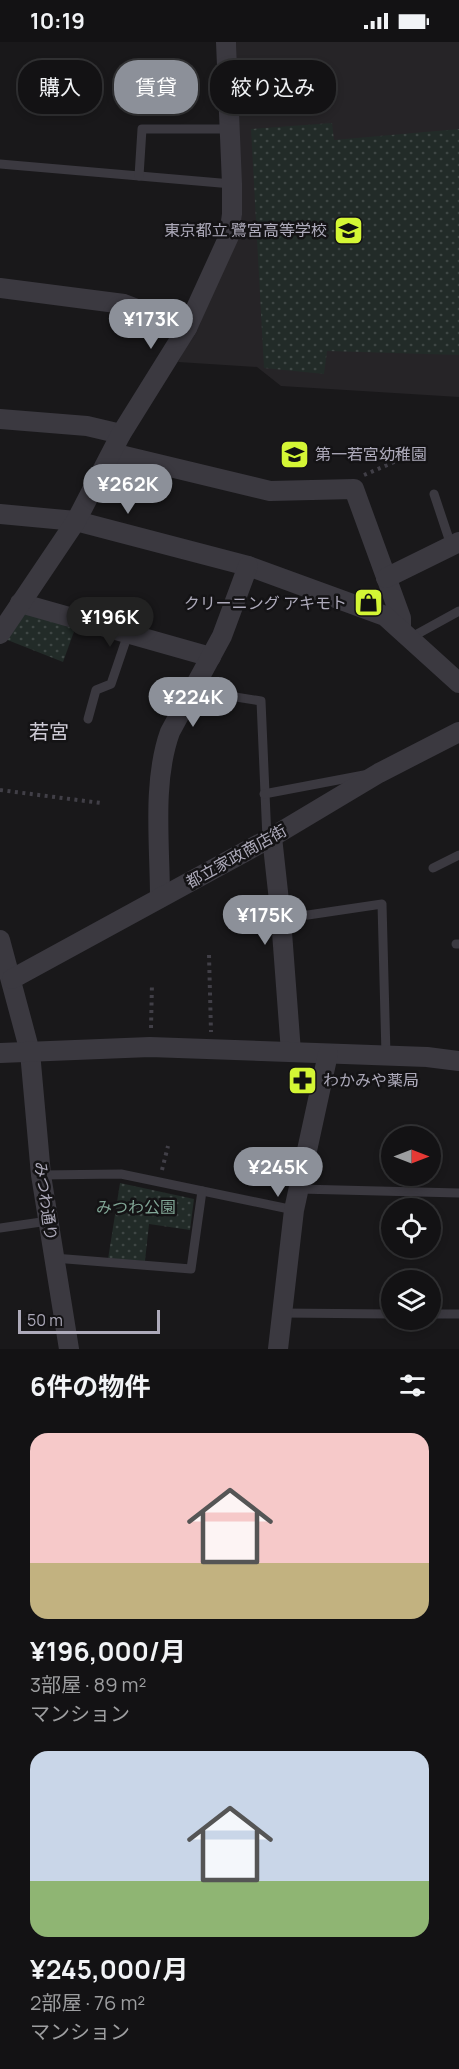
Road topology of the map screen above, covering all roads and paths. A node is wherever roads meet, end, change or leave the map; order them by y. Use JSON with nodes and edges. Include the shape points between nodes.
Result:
{"nodes":[{"id":1,"x":226,"y":42,"type":"edge"},
{"id":2,"x":231,"y":129,"type":"junction"},
{"id":3,"x":0,"y":164,"type":"edge"},
{"id":4,"x":139,"y":176,"type":"junction"},
{"id":5,"x":232,"y":184,"type":"junction"},
{"id":6,"x":0,"y":288,"type":"edge"},
{"id":7,"x":187,"y":328,"type":"junction"},
{"id":8,"x":0,"y":420,"type":"edge"},
{"id":9,"x":121,"y":434,"type":"junction"},
{"id":10,"x":427,"y":448,"type":"dead end"},
{"id":11,"x":112,"y":453,"type":"junction"},
{"id":12,"x":352,"y":489,"type":"junction"},
{"id":13,"x":435,"y":494,"type":"dead end"},
{"id":14,"x":0,"y":514,"type":"edge"},
{"id":15,"x":76,"y":521,"type":"junction"},
{"id":16,"x":455,"y":544,"type":"edge"},
{"id":17,"x":248,"y":566,"type":"junction"},
{"id":18,"x":386,"y":578,"type":"junction"},
{"id":19,"x":20,"y":603,"type":"junction"},
{"id":20,"x":459,"y":610,"type":"edge"},
{"id":21,"x":0,"y":634,"type":"edge"},
{"id":22,"x":128,"y":634,"type":"junction"},
{"id":23,"x":405,"y":634,"type":"junction"},
{"id":24,"x":211,"y":657,"type":"junction"},
{"id":25,"x":459,"y":683,"type":"edge"},
{"id":26,"x":192,"y":690,"type":"junction"},
{"id":27,"x":88,"y":719,"type":"dead end"},
{"id":28,"x":459,"y":732,"type":"edge"},
{"id":29,"x":379,"y":773,"type":"junction"},
{"id":30,"x":0,"y":790,"type":"edge"},
{"id":31,"x":264,"y":794,"type":"junction"},
{"id":32,"x":101,"y":803,"type":"dead end"},
{"id":33,"x":270,"y":838,"type":"junction"},
{"id":34,"x":459,"y":855,"type":"edge"},
{"id":35,"x":433,"y":868,"type":"dead end"},
{"id":36,"x":160,"y":898,"type":"junction"},
{"id":37,"x":281,"y":919,"type":"junction"},
{"id":38,"x":0,"y":940,"type":"edge"},
{"id":39,"x":209,"y":955,"type":"dead end"},
{"id":40,"x":12,"y":980,"type":"junction"},
{"id":41,"x":152,"y":983,"type":"dead end"},
{"id":42,"x":150,"y":1047,"type":"junction"},
{"id":43,"x":211,"y":1051,"type":"junction"},
{"id":44,"x":30,"y":1052,"type":"junction"},
{"id":45,"x":291,"y":1052,"type":"junction"},
{"id":46,"x":0,"y":1053,"type":"edge"},
{"id":47,"x":328,"y":1054,"type":"junction"},
{"id":48,"x":386,"y":1056,"type":"junction"},
{"id":49,"x":459,"y":1061,"type":"edge"},
{"id":50,"x":168,"y":1146,"type":"dead end"},
{"id":51,"x":41,"y":1175,"type":"junction"},
{"id":52,"x":159,"y":1182,"type":"junction"},
{"id":53,"x":299,"y":1189,"type":"junction"},
{"id":54,"x":202,"y":1191,"type":"junction"},
{"id":55,"x":459,"y":1193,"type":"edge"},
{"id":56,"x":294,"y":1210,"type":"junction"},
{"id":57,"x":48,"y":1221,"type":"junction"},
{"id":58,"x":0,"y":1228,"type":"edge"},
{"id":59,"x":54,"y":1258,"type":"junction"},
{"id":60,"x":281,"y":1313,"type":"junction"},
{"id":61,"x":381,"y":1314,"type":"edge"},
{"id":62,"x":441,"y":1314,"type":"edge"},
{"id":63,"x":459,"y":1314,"type":"edge"},
{"id":64,"x":69,"y":1349,"type":"edge"},
{"id":65,"x":278,"y":1349,"type":"edge"}],
"edges":[{"from":1,"to":2,"type":"street"},
{"from":2,"to":4,"type":"lane","via":[[142,129]]},
{"from":2,"to":5,"type":"street"},
{"from":3,"to":4,"type":"lane"},
{"from":4,"to":5,"type":"lane"},
{"from":5,"to":7,"type":"street","via":[[229,236]]},
{"from":6,"to":7,"type":"street","via":[[124,304]]},
{"from":7,"to":9,"type":"street"},
{"from":8,"to":9,"type":"street","via":[[87,426]]},
{"from":9,"to":11,"type":"street"},
{"from":10,"to":12,"type":"path","via":[[354,479]]},
{"from":11,"to":12,"type":"street","via":[[270,491]]},
{"from":11,"to":15,"type":"street"},
{"from":12,"to":18,"type":"street"},
{"from":13,"to":16,"type":"lane"},
{"from":14,"to":15,"type":"street"},
{"from":15,"to":17,"type":"street"},
{"from":15,"to":19,"type":"street"},
{"from":16,"to":18,"type":"street"},
{"from":17,"to":23,"type":"street","via":[[385,616]]},
{"from":17,"to":24,"type":"street"},
{"from":18,"to":23,"type":"street"},
{"from":19,"to":21,"type":"street"},
{"from":19,"to":22,"type":"street"},
{"from":20,"to":23,"type":"lane"},
{"from":22,"to":24,"type":"street"},
{"from":22,"to":27,"type":"lane","via":[[111,684],[96,690]]},
{"from":23,"to":25,"type":"street"},
{"from":24,"to":26,"type":"street"},
{"from":26,"to":31,"type":"lane","via":[[261,701]]},
{"from":26,"to":36,"type":"street","via":[[164,749]]},
{"from":28,"to":29,"type":"street","name":"都立家政商店街"},
{"from":29,"to":31,"type":"lane"},
{"from":29,"to":33,"type":"street","name":"都立家政商店街"},
{"from":30,"to":32,"type":"path"},
{"from":31,"to":33,"type":"lane"},
{"from":33,"to":36,"type":"street","name":"都立家政商店街"},
{"from":33,"to":37,"type":"street","via":[[278,867]]},
{"from":34,"to":35,"type":"lane"},
{"from":36,"to":40,"type":"street","name":"都立家政商店街"},
{"from":37,"to":45,"type":"street"},
{"from":37,"to":48,"type":"lane","via":[[382,904]]},
{"from":38,"to":40,"type":"street","name":"みつわ通り"},
{"from":39,"to":43,"type":"path"},
{"from":40,"to":44,"type":"street","name":"みつわ通り"},
{"from":41,"to":42,"type":"path"},
{"from":42,"to":43,"type":"street"},
{"from":42,"to":44,"type":"street"},
{"from":43,"to":45,"type":"street"},
{"from":44,"to":46,"type":"street"},
{"from":44,"to":51,"type":"street","name":"みつわ通り"},
{"from":45,"to":47,"type":"street"},
{"from":47,"to":48,"type":"street"},
{"from":47,"to":53,"type":"street"},
{"from":48,"to":49,"type":"street"},
{"from":50,"to":52,"type":"path"},
{"from":51,"to":52,"type":"lane","via":[[121,1174]]},
{"from":51,"to":57,"type":"street","name":"みつわ通り"},
{"from":52,"to":54,"type":"lane"},
{"from":53,"to":55,"type":"lane"},
{"from":53,"to":56,"type":"street"},
{"from":54,"to":56,"type":"lane"},
{"from":54,"to":59,"type":"lane","via":[[191,1269]]},
{"from":56,"to":60,"type":"street"},
{"from":57,"to":58,"type":"lane"},
{"from":57,"to":59,"type":"street","name":"みつわ通り"},
{"from":59,"to":64,"type":"street","name":"みつわ通り"},
{"from":60,"to":61,"type":"lane"},
{"from":60,"to":65,"type":"street"},
{"from":62,"to":63,"type":"lane"}]}
